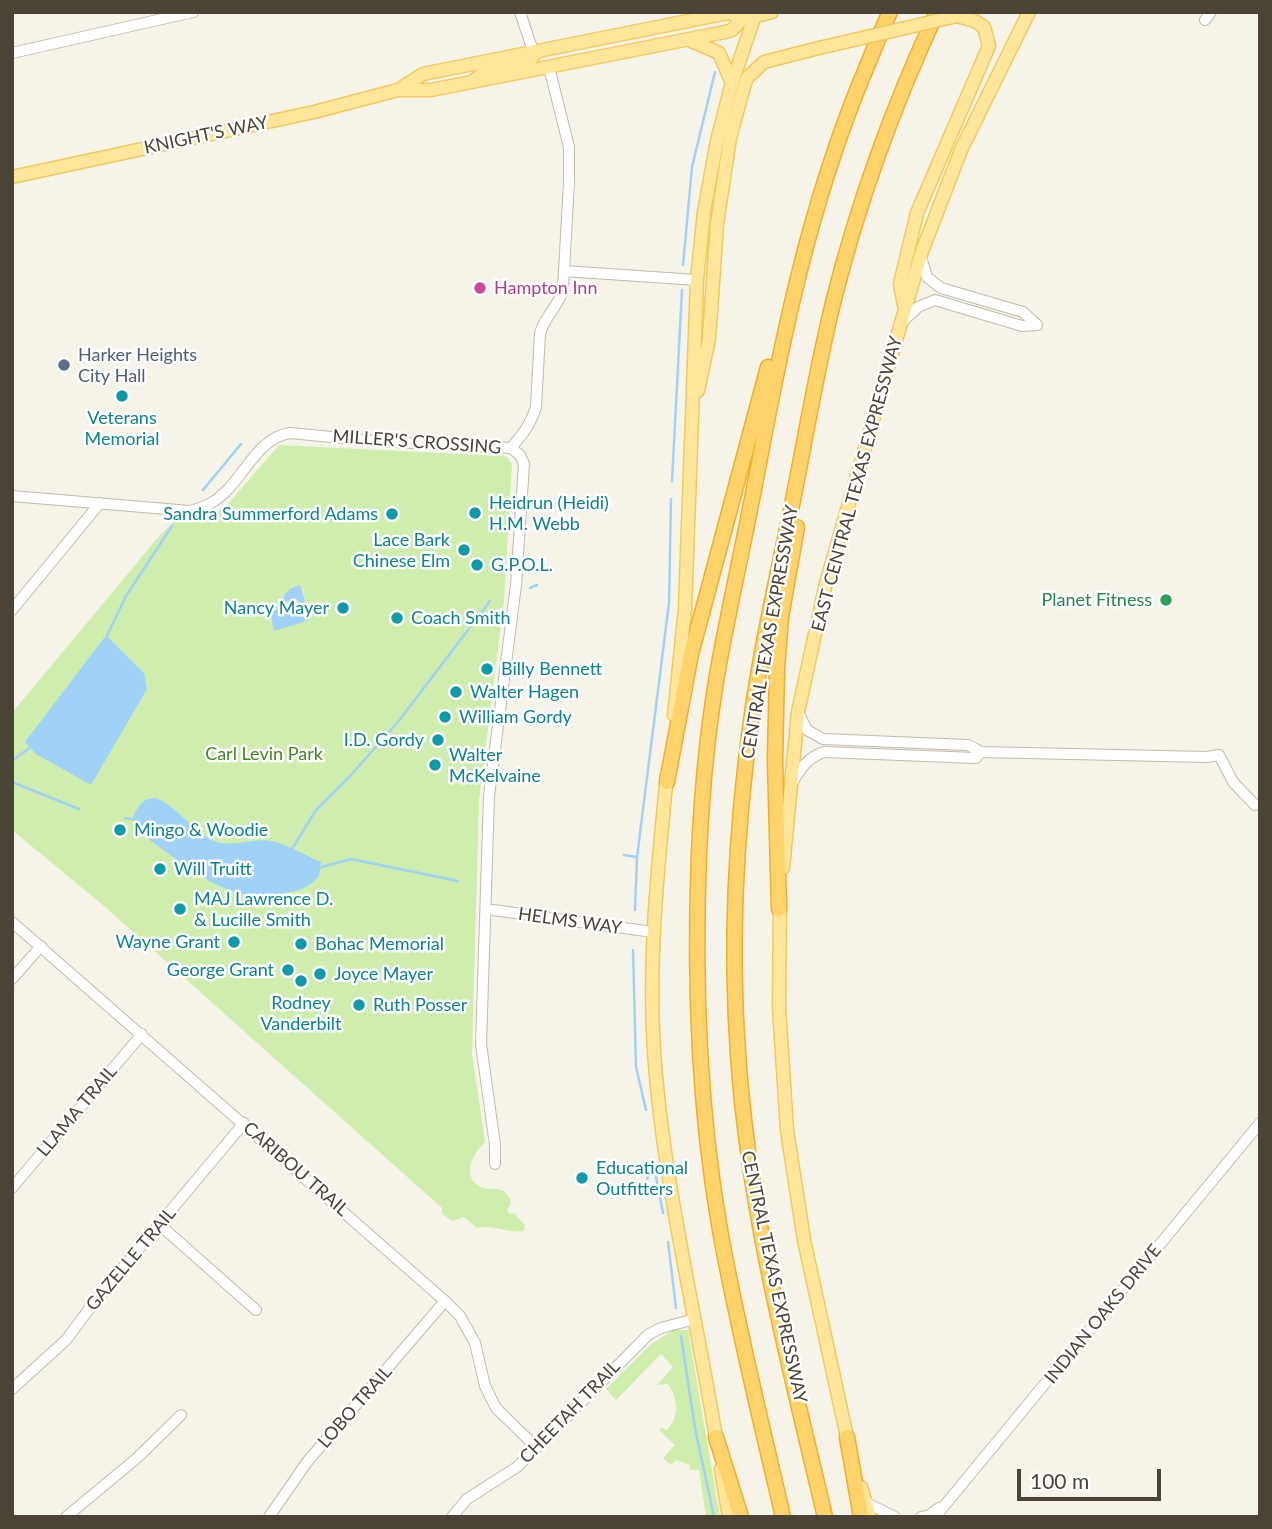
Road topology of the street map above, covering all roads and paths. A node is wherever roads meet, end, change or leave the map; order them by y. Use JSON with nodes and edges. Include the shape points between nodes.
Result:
{"nodes":[{"id":1,"x":193,"y":12,"type":"edge"},
{"id":2,"x":520,"y":12,"type":"edge"},
{"id":3,"x":772,"y":12,"type":"edge"},
{"id":4,"x":890,"y":12,"type":"edge"},
{"id":5,"x":937,"y":12,"type":"edge"},
{"id":6,"x":1029,"y":12,"type":"edge"},
{"id":7,"x":1206,"y":12,"type":"edge"},
{"id":8,"x":1212,"y":12,"type":"edge"},
{"id":9,"x":756,"y":14,"type":"edge"},
{"id":10,"x":710,"y":15,"type":"edge"},
{"id":11,"x":741,"y":20,"type":"junction"},
{"id":12,"x":686,"y":39,"type":"junction"},
{"id":13,"x":533,"y":51,"type":"junction"},
{"id":14,"x":12,"y":53,"type":"edge"},
{"id":15,"x":549,"y":67,"type":"junction"},
{"id":16,"x":471,"y":83,"type":"junction"},
{"id":17,"x":732,"y":83,"type":"junction"},
{"id":18,"x":398,"y":90,"type":"junction"},
{"id":19,"x":12,"y":177,"type":"edge"},
{"id":20,"x":921,"y":254,"type":"junction"},
{"id":21,"x":564,"y":271,"type":"junction"},
{"id":22,"x":697,"y":280,"type":"junction"},
{"id":23,"x":905,"y":308,"type":"junction"},
{"id":24,"x":787,"y":317,"type":"junction"},
{"id":25,"x":902,"y":322,"type":"junction"},
{"id":26,"x":692,"y":412,"type":"junction"},
{"id":27,"x":807,"y":430,"type":"junction"},
{"id":28,"x":511,"y":448,"type":"junction"},
{"id":29,"x":12,"y":496,"type":"edge"},
{"id":30,"x":100,"y":503,"type":"junction"},
{"id":31,"x":12,"y":610,"type":"edge"},
{"id":32,"x":798,"y":712,"type":"junction"},
{"id":33,"x":981,"y":752,"type":"junction"},
{"id":34,"x":667,"y":782,"type":"junction"},
{"id":35,"x":792,"y":785,"type":"junction"},
{"id":36,"x":1255,"y":805,"type":"dead end"},
{"id":37,"x":486,"y":909,"type":"junction"},
{"id":38,"x":779,"y":909,"type":"junction"},
{"id":39,"x":12,"y":922,"type":"edge"},
{"id":40,"x":653,"y":932,"type":"junction"},
{"id":41,"x":41,"y":946,"type":"junction"},
{"id":42,"x":12,"y":979,"type":"edge"},
{"id":43,"x":142,"y":1034,"type":"junction"},
{"id":44,"x":244,"y":1123,"type":"junction"},
{"id":45,"x":1260,"y":1123,"type":"edge"},
{"id":46,"x":495,"y":1164,"type":"dead end"},
{"id":47,"x":12,"y":1188,"type":"edge"},
{"id":48,"x":160,"y":1224,"type":"junction"},
{"id":49,"x":445,"y":1301,"type":"junction"},
{"id":50,"x":256,"y":1311,"type":"dead end"},
{"id":51,"x":695,"y":1319,"type":"junction"},
{"id":52,"x":12,"y":1389,"type":"edge"},
{"id":53,"x":181,"y":1415,"type":"dead end"},
{"id":54,"x":716,"y":1437,"type":"junction"},
{"id":55,"x":847,"y":1437,"type":"junction"},
{"id":56,"x":537,"y":1448,"type":"junction"},
{"id":57,"x":866,"y":1502,"type":"junction"},
{"id":58,"x":945,"y":1503,"type":"junction"},
{"id":59,"x":66,"y":1517,"type":"edge"},
{"id":60,"x":270,"y":1517,"type":"edge"},
{"id":61,"x":452,"y":1517,"type":"edge"},
{"id":62,"x":729,"y":1517,"type":"edge"},
{"id":63,"x":741,"y":1517,"type":"edge"},
{"id":64,"x":783,"y":1517,"type":"edge"},
{"id":65,"x":825,"y":1517,"type":"edge"},
{"id":66,"x":861,"y":1517,"type":"edge"},
{"id":67,"x":870,"y":1517,"type":"edge"},
{"id":68,"x":895,"y":1517,"type":"edge"},
{"id":69,"x":921,"y":1517,"type":"edge"},
{"id":70,"x":935,"y":1517,"type":"edge"}],
"edges":[{"from":1,"to":14,"type":"street"},
{"from":2,"to":13,"type":"street"},
{"from":3,"to":9,"type":"main road","name":"KNIGHT'S WAY"},
{"from":4,"to":24,"type":"highway","via":[[825,180]]},
{"from":5,"to":27,"type":"highway","name":"CENTRAL TEXAS EXPRESSWAY","via":[[866,189],[832,308]]},
{"from":6,"to":20,"type":"main road","name":"EAST CENTRAL TEXAS EXPRESSWAY","via":[[961,150]]},
{"from":7,"to":8,"type":"street","via":[[1205,20]]},
{"from":9,"to":11,"type":"main road","name":"KNIGHT'S WAY"},
{"from":9,"to":17,"type":"main road"},
{"from":10,"to":11,"type":"main road","name":"KNIGHT'S WAY","via":[[732,13]]},
{"from":10,"to":13,"type":"main road","name":"KNIGHT'S WAY"},
{"from":11,"to":12,"type":"main road","name":"KNIGHT'S WAY","via":[[732,30]]},
{"from":12,"to":15,"type":"main road","name":"KNIGHT'S WAY"},
{"from":12,"to":17,"type":"main road","via":[[719,53]]},
{"from":13,"to":16,"type":"main road","via":[[531,59],[486,71]]},
{"from":13,"to":18,"type":"main road","name":"KNIGHT'S WAY","via":[[422,74]]},
{"from":15,"to":16,"type":"main road","name":"KNIGHT'S WAY"},
{"from":15,"to":21,"type":"street","via":[[569,147]]},
{"from":16,"to":18,"type":"main road","name":"KNIGHT'S WAY"},
{"from":17,"to":22,"type":"main road","via":[[709,179]]},
{"from":18,"to":19,"type":"main road","name":"KNIGHT'S WAY"},
{"from":20,"to":23,"type":"main road","name":"EAST CENTRAL TEXAS EXPRESSWAY"},
{"from":20,"to":25,"type":"street","via":[[927,276],[941,288],[1023,312],[1037,325],[1022,326],[935,300],[918,307]]},
{"from":21,"to":22,"type":"street"},
{"from":21,"to":28,"type":"street","via":[[561,300],[540,334],[536,407],[528,427]]},
{"from":22,"to":26,"type":"main road"},
{"from":23,"to":25,"type":"main road","name":"EAST CENTRAL TEXAS EXPRESSWAY"},
{"from":23,"to":26,"type":"main road","bridge":true,"via":[[900,284],[918,213],[989,46],[984,27],[957,16],[764,62],[747,78],[730,138],[717,224],[709,339]]},
{"from":24,"to":34,"type":"highway","via":[[776,335],[688,667]]},
{"from":24,"to":64,"type":"highway","via":[[721,654],[699,850],[697,945],[699,1038],[718,1217]]},
{"from":25,"to":32,"type":"main road","name":"EAST CENTRAL TEXAS EXPRESSWAY","via":[[826,583]]},
{"from":26,"to":34,"type":"main road","via":[[685,609]]},
{"from":27,"to":38,"type":"highway","via":[[810,454],[780,617],[777,668]]},
{"from":27,"to":65,"type":"highway","name":"CENTRAL TEXAS EXPRESSWAY","via":[[751,719],[737,872],[735,978],[739,1065],[758,1218]]},
{"from":28,"to":30,"type":"street","name":"MILLER'S CROSSING","via":[[290,433],[269,440],[212,503],[190,511]]},
{"from":28,"to":37,"type":"street","name":"MILLER'S CROSSING","via":[[520,455],[524,474],[516,585],[489,796]]},
{"from":29,"to":30,"type":"street","name":"MILLER'S CROSSING"},
{"from":30,"to":31,"type":"street"},
{"from":32,"to":33,"type":"street","via":[[807,730],[823,739],[968,745]]},
{"from":32,"to":35,"type":"main road","name":"EAST CENTRAL TEXAS EXPRESSWAY"},
{"from":33,"to":35,"type":"street","via":[[976,758],[824,752],[802,767]]},
{"from":33,"to":36,"type":"street","via":[[1219,755],[1233,782]]},
{"from":34,"to":40,"type":"main road"},
{"from":35,"to":38,"type":"main road","name":"EAST CENTRAL TEXAS EXPRESSWAY"},
{"from":37,"to":40,"type":"street","name":"HELMS WAY"},
{"from":37,"to":46,"type":"street","name":"MILLER'S CROSSING","via":[[481,1044]]},
{"from":38,"to":55,"type":"main road","name":"EAST CENTRAL TEXAS EXPRESSWAY","via":[[779,1007],[787,1130],[804,1240]]},
{"from":39,"to":41,"type":"street","name":"CARIBOU TRAIL"},
{"from":40,"to":51,"type":"main road","via":[[654,1050],[677,1229]]},
{"from":41,"to":42,"type":"street"},
{"from":41,"to":43,"type":"street","name":"CARIBOU TRAIL"},
{"from":43,"to":44,"type":"street","name":"CARIBOU TRAIL"},
{"from":43,"to":47,"type":"street","name":"LLAMA TRAIL"},
{"from":44,"to":48,"type":"street","name":"GAZELLE TRAIL"},
{"from":44,"to":49,"type":"street","name":"CARIBOU TRAIL"},
{"from":45,"to":58,"type":"street","name":"INDIAN OAKS DRIVE"},
{"from":48,"to":50,"type":"street"},
{"from":48,"to":52,"type":"street","name":"GAZELLE TRAIL","via":[[66,1340]]},
{"from":49,"to":56,"type":"street","name":"CARIBOU TRAIL","via":[[475,1343],[485,1386],[496,1408]]},
{"from":49,"to":60,"type":"street","name":"LOBO TRAIL","via":[[307,1462]]},
{"from":51,"to":54,"type":"main road"},
{"from":51,"to":56,"type":"street","name":"CHEETAH TRAIL","via":[[649,1334]]},
{"from":53,"to":59,"type":"street"},
{"from":54,"to":62,"type":"main road"},
{"from":54,"to":63,"type":"highway"},
{"from":55,"to":57,"type":"main road","name":"EAST CENTRAL TEXAS EXPRESSWAY"},
{"from":55,"to":66,"type":"highway"},
{"from":56,"to":61,"type":"street","name":"CHEETAH TRAIL","via":[[517,1467],[467,1499]]},
{"from":57,"to":67,"type":"main road","name":"EAST CENTRAL TEXAS EXPRESSWAY"},
{"from":57,"to":68,"type":"street"},
{"from":58,"to":69,"type":"street"},
{"from":58,"to":70,"type":"street"}]}
